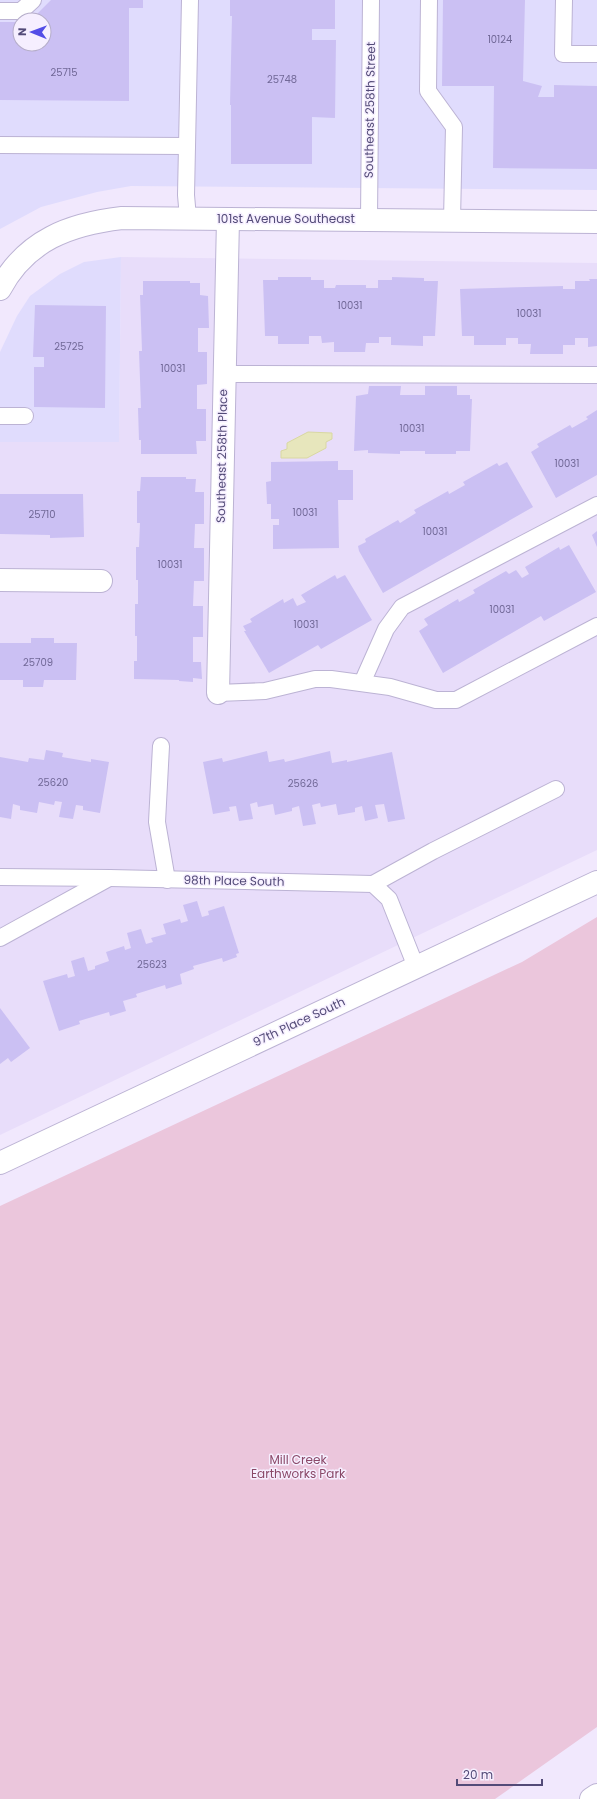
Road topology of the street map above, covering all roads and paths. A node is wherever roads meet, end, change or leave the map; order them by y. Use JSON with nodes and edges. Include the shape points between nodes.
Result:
{"nodes":[{"id":1,"x":33,"y":0,"type":"edge"},
{"id":2,"x":190,"y":0,"type":"edge"},
{"id":3,"x":371,"y":0,"type":"edge"},
{"id":4,"x":429,"y":0,"type":"edge"},
{"id":5,"x":564,"y":0,"type":"edge"},
{"id":6,"x":0,"y":11,"type":"edge"},
{"id":7,"x":597,"y":54,"type":"edge"},
{"id":8,"x":0,"y":145,"type":"edge"},
{"id":9,"x":187,"y":146,"type":"junction"},
{"id":10,"x":188,"y":218,"type":"junction"},
{"id":11,"x":228,"y":218,"type":"junction"},
{"id":12,"x":369,"y":219,"type":"junction"},
{"id":13,"x":452,"y":220,"type":"junction"},
{"id":14,"x":597,"y":222,"type":"edge"},
{"id":15,"x":0,"y":289,"type":"edge"},
{"id":16,"x":224,"y":374,"type":"junction"},
{"id":17,"x":597,"y":375,"type":"edge"},
{"id":18,"x":0,"y":416,"type":"edge"},
{"id":19,"x":25,"y":416,"type":"dead end"},
{"id":20,"x":597,"y":505,"type":"edge"},
{"id":21,"x":0,"y":580,"type":"edge"},
{"id":22,"x":101,"y":581,"type":"dead end"},
{"id":23,"x":597,"y":626,"type":"edge"},
{"id":24,"x":362,"y":683,"type":"junction"},
{"id":25,"x":218,"y":693,"type":"joint"},
{"id":26,"x":161,"y":746,"type":"dead end"},
{"id":27,"x":556,"y":789,"type":"dead end"},
{"id":28,"x":0,"y":877,"type":"edge"},
{"id":29,"x":110,"y":878,"type":"junction"},
{"id":30,"x":167,"y":880,"type":"junction"},
{"id":31,"x":597,"y":882,"type":"edge"},
{"id":32,"x":373,"y":884,"type":"junction"},
{"id":33,"x":0,"y":938,"type":"edge"},
{"id":34,"x":416,"y":967,"type":"junction"},
{"id":35,"x":0,"y":1163,"type":"edge"},
{"id":36,"x":597,"y":1795,"type":"edge"},
{"id":37,"x":591,"y":1799,"type":"edge"}],
"edges":[{"from":1,"to":6,"type":"lane","via":[[21,11]]},
{"from":2,"to":9,"type":"lane"},
{"from":3,"to":12,"type":"lane","name":"Southeast 258th Street"},
{"from":4,"to":13,"type":"lane","via":[[428,91],[454,127]]},
{"from":5,"to":7,"type":"lane","via":[[564,54]]},
{"from":8,"to":9,"type":"lane"},
{"from":9,"to":10,"type":"lane"},
{"from":10,"to":11,"type":"street","name":"101st Avenue Southeast"},
{"from":10,"to":15,"type":"street","name":"101st Avenue Southeast","via":[[122,218],[91,222],[67,229],[39,244],[23,258]]},
{"from":11,"to":12,"type":"street","name":"101st Avenue Southeast"},
{"from":11,"to":16,"type":"street","name":"Southeast 258th Place"},
{"from":12,"to":13,"type":"street","name":"101st Avenue Southeast"},
{"from":13,"to":14,"type":"street","name":"101st Avenue Southeast"},
{"from":16,"to":17,"type":"lane"},
{"from":16,"to":25,"type":"street","name":"Southeast 258th Place"},
{"from":18,"to":19,"type":"lane"},
{"from":20,"to":24,"type":"lane","via":[[402,607],[386,629]]},
{"from":21,"to":22,"type":"street"},
{"from":23,"to":24,"type":"lane","via":[[456,700],[436,700],[390,687]]},
{"from":24,"to":25,"type":"lane","via":[[315,679],[265,691]]},
{"from":26,"to":30,"type":"lane","via":[[157,822]]},
{"from":27,"to":32,"type":"lane"},
{"from":28,"to":29,"type":"lane","name":"98th Place South"},
{"from":29,"to":30,"type":"lane","name":"98th Place South"},
{"from":29,"to":33,"type":"lane"},
{"from":30,"to":32,"type":"lane","name":"98th Place South"},
{"from":31,"to":34,"type":"street","name":"97th Place South"},
{"from":32,"to":34,"type":"lane","via":[[389,899]]},
{"from":34,"to":35,"type":"street","name":"97th Place South"},
{"from":36,"to":37,"type":"street"}]}
